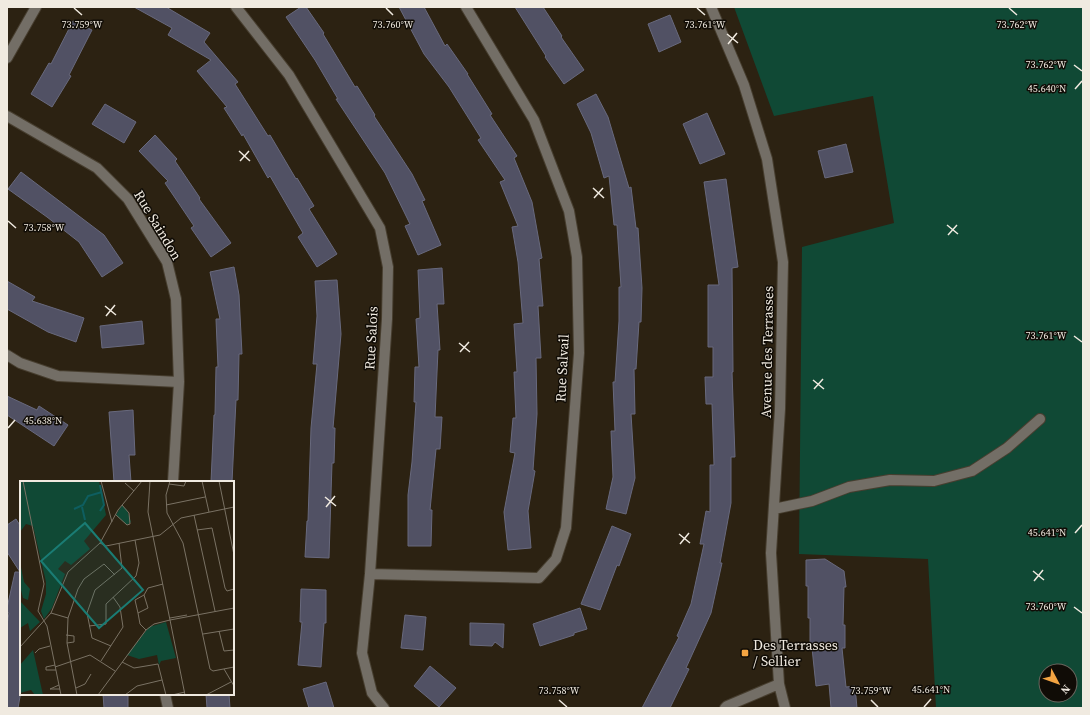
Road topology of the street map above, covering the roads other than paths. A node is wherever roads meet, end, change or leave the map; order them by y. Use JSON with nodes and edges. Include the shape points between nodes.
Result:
{"nodes":[{"id":1,"x":36,"y":7,"type":"edge"},
{"id":2,"x":236,"y":7,"type":"edge"},
{"id":3,"x":466,"y":7,"type":"edge"},
{"id":4,"x":711,"y":7,"type":"edge"},
{"id":5,"x":7,"y":58,"type":"edge"},
{"id":6,"x":7,"y":116,"type":"edge"},
{"id":7,"x":7,"y":355,"type":"edge"},
{"id":8,"x":179,"y":382,"type":"junction"},
{"id":9,"x":1040,"y":419,"type":"dead end"},
{"id":10,"x":173,"y":481,"type":"edge"},
{"id":11,"x":774,"y":508,"type":"junction"},
{"id":12,"x":370,"y":574,"type":"junction"},
{"id":13,"x":779,"y":684,"type":"junction"},
{"id":14,"x":165,"y":695,"type":"edge"},
{"id":15,"x":168,"y":708,"type":"edge"},
{"id":16,"x":384,"y":708,"type":"edge"},
{"id":17,"x":725,"y":708,"type":"edge"},
{"id":18,"x":785,"y":708,"type":"edge"}],
"edges":[{"from":1,"to":5,"type":"street"},
{"from":2,"to":12,"type":"street","name":"Rue Salois","via":[[289,76],[380,228],[388,267],[387,319]]},
{"from":3,"to":12,"type":"street","name":"Rue Salvail","via":[[534,120],[569,211],[577,257],[578,353],[566,528],[556,559],[539,578]]},
{"from":4,"to":11,"type":"street","name":"Avenue des Terrasses","via":[[744,85],[767,159],[783,262],[780,409]]},
{"from":6,"to":8,"type":"street","name":"Rue Saindon","via":[[96,168],[128,199],[167,262],[176,299]]},
{"from":7,"to":8,"type":"street","via":[[20,363],[58,376]]},
{"from":8,"to":10,"type":"street","name":"Rue Saindon"},
{"from":9,"to":11,"type":"street","via":[[1007,448],[972,471],[934,482],[890,480],[849,487],[812,501]]},
{"from":11,"to":13,"type":"street","name":"Avenue des Terrasses","via":[[771,552]]},
{"from":12,"to":16,"type":"street","name":"Rue Salois","via":[[362,653],[372,693]]},
{"from":13,"to":17,"type":"street"},
{"from":13,"to":18,"type":"street","name":"Avenue des Terrasses"},
{"from":14,"to":15,"type":"street"}]}
